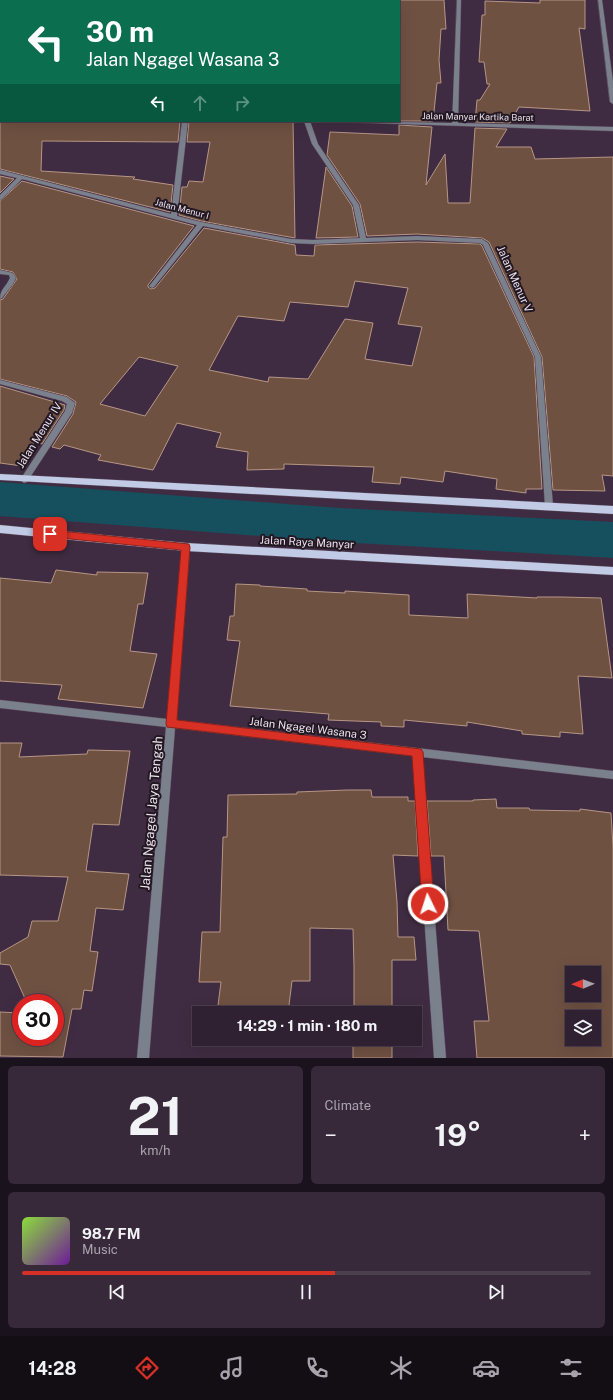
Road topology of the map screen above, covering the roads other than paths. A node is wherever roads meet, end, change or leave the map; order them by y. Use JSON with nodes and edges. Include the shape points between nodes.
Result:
{"nodes":[{"id":1,"x":459,"y":0,"type":"edge"},
{"id":2,"x":600,"y":0,"type":"edge"},
{"id":3,"x":613,"y":102,"type":"edge"},
{"id":4,"x":185,"y":122,"type":"edge"},
{"id":5,"x":307,"y":122,"type":"edge"},
{"id":6,"x":365,"y":122,"type":"edge"},
{"id":7,"x":455,"y":126,"type":"junction"},
{"id":8,"x":613,"y":129,"type":"edge"},
{"id":9,"x":0,"y":172,"type":"edge"},
{"id":10,"x":22,"y":177,"type":"junction"},
{"id":11,"x":0,"y":198,"type":"edge"},
{"id":12,"x":174,"y":217,"type":"junction"},
{"id":13,"x":202,"y":224,"type":"junction"},
{"id":14,"x":363,"y":240,"type":"junction"},
{"id":15,"x":0,"y":272,"type":"edge"},
{"id":16,"x":152,"y":286,"type":"dead end"},
{"id":17,"x":0,"y":297,"type":"edge"},
{"id":18,"x":0,"y":382,"type":"edge"},
{"id":19,"x":0,"y":477,"type":"edge"},
{"id":20,"x":24,"y":480,"type":"junction"},
{"id":21,"x":549,"y":506,"type":"junction"},
{"id":22,"x":613,"y":510,"type":"edge"},
{"id":23,"x":0,"y":529,"type":"edge"},
{"id":24,"x":186,"y":547,"type":"junction"},
{"id":25,"x":613,"y":571,"type":"edge"},
{"id":26,"x":0,"y":704,"type":"edge"},
{"id":27,"x":171,"y":724,"type":"junction"},
{"id":28,"x":417,"y":752,"type":"junction"},
{"id":29,"x":613,"y":775,"type":"edge"},
{"id":30,"x":143,"y":1058,"type":"edge"},
{"id":31,"x":440,"y":1058,"type":"edge"}],
"edges":[{"from":1,"to":7,"type":"street"},
{"from":2,"to":3,"type":"street"},
{"from":4,"to":12,"type":"street"},
{"from":5,"to":14,"type":"street","via":[[322,156],[356,205]]},
{"from":6,"to":7,"type":"street","name":"Jalan Manyar Kartika Barat"},
{"from":7,"to":8,"type":"street","name":"Jalan Manyar Kartika Barat"},
{"from":9,"to":10,"type":"street","name":"Jalan Menur I"},
{"from":10,"to":11,"type":"street"},
{"from":10,"to":12,"type":"street","name":"Jalan Menur I"},
{"from":12,"to":13,"type":"street","name":"Jalan Menur I"},
{"from":13,"to":14,"type":"street","name":"Jalan Menur I","via":[[291,242]]},
{"from":13,"to":16,"type":"street"},
{"from":14,"to":21,"type":"street","name":"Jalan Menur V","via":[[417,238],[476,240],[486,244],[538,357]]},
{"from":15,"to":17,"type":"street","via":[[11,274],[13,278]]},
{"from":18,"to":20,"type":"street","name":"Jalan Menur IV","via":[[71,403],[69,411]]},
{"from":19,"to":20,"type":"main road"},
{"from":20,"to":21,"type":"main road"},
{"from":21,"to":22,"type":"main road"},
{"from":23,"to":24,"type":"main road","name":"Jalan Raya Manyar"},
{"from":24,"to":25,"type":"main road","name":"Jalan Raya Manyar"},
{"from":24,"to":27,"type":"street","name":"Jalan Ngagel Jaya Tengah"},
{"from":26,"to":27,"type":"street","name":"Jalan Ngagel Wasana 3"},
{"from":27,"to":28,"type":"street","name":"Jalan Ngagel Wasana 3"},
{"from":27,"to":30,"type":"street","name":"Jalan Ngagel Jaya Tengah"},
{"from":28,"to":29,"type":"street","name":"Jalan Ngagel Wasana 3"},
{"from":28,"to":31,"type":"street"}]}
